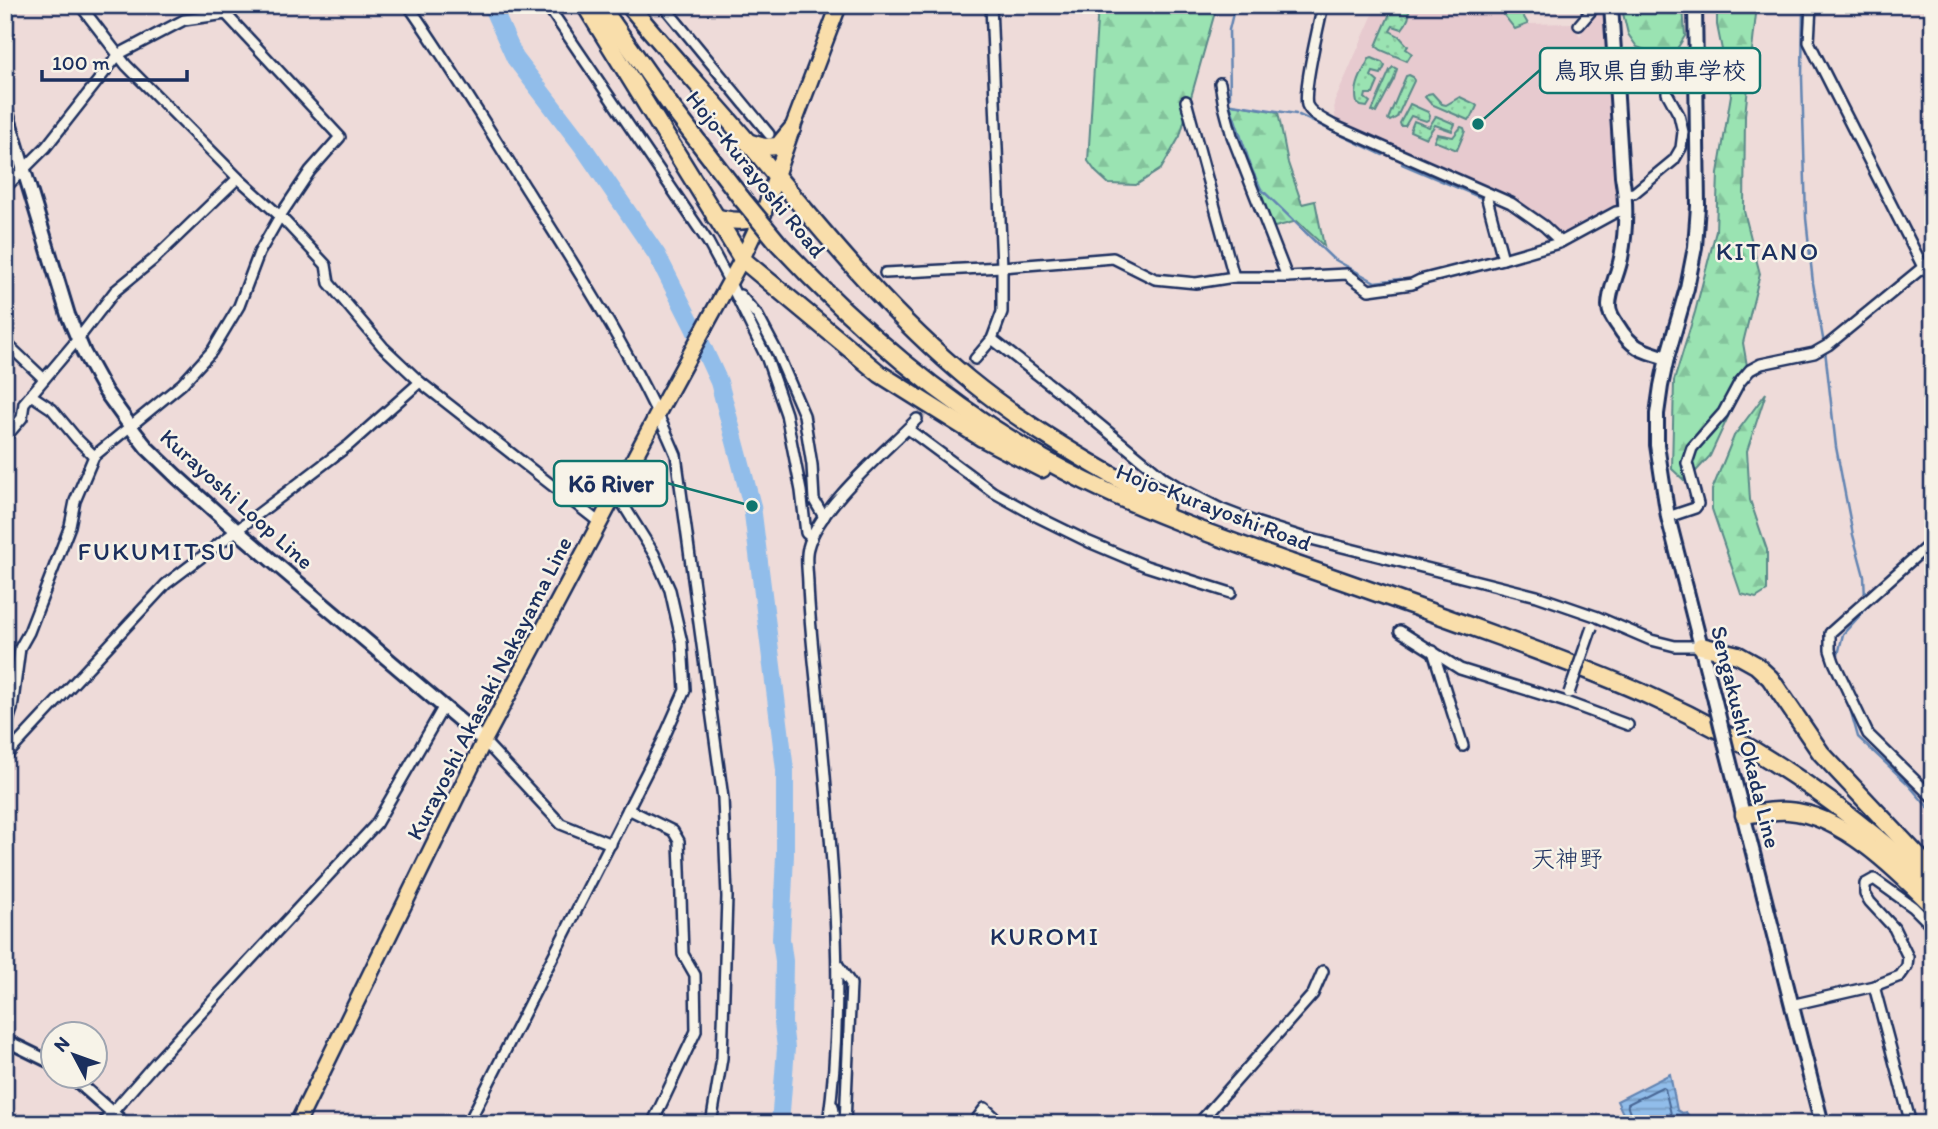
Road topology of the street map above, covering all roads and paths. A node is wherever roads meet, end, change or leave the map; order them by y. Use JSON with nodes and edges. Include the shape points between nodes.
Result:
{"nodes":[{"id":1,"x":80,"y":5,"type":"edge"},
{"id":2,"x":408,"y":5,"type":"edge"},
{"id":3,"x":547,"y":5,"type":"edge"},
{"id":4,"x":584,"y":5,"type":"edge"},
{"id":5,"x":600,"y":5,"type":"edge"},
{"id":6,"x":610,"y":5,"type":"edge"},
{"id":7,"x":629,"y":5,"type":"edge"},
{"id":8,"x":663,"y":5,"type":"edge"},
{"id":9,"x":839,"y":5,"type":"edge"},
{"id":10,"x":991,"y":5,"type":"edge"},
{"id":11,"x":1322,"y":5,"type":"edge"},
{"id":12,"x":1596,"y":5,"type":"edge"},
{"id":13,"x":1611,"y":5,"type":"edge"},
{"id":14,"x":1695,"y":5,"type":"edge"},
{"id":15,"x":1811,"y":5,"type":"edge"},
{"id":16,"x":224,"y":10,"type":"edge"},
{"id":17,"x":1579,"y":25,"type":"dead end"},
{"id":18,"x":119,"y":54,"type":"junction"},
{"id":19,"x":1697,"y":66,"type":"junction"},
{"id":20,"x":1220,"y":83,"type":"dead end"},
{"id":21,"x":1186,"y":101,"type":"dead end"},
{"id":22,"x":5,"y":108,"type":"edge"},
{"id":23,"x":792,"y":129,"type":"junction"},
{"id":24,"x":769,"y":134,"type":"dead end"},
{"id":25,"x":747,"y":142,"type":"junction"},
{"id":26,"x":24,"y":171,"type":"junction"},
{"id":27,"x":777,"y":177,"type":"junction"},
{"id":28,"x":237,"y":178,"type":"junction"},
{"id":29,"x":5,"y":188,"type":"edge"},
{"id":30,"x":1489,"y":194,"type":"junction"},
{"id":31,"x":1625,"y":194,"type":"junction"},
{"id":32,"x":746,"y":195,"type":"junction"},
{"id":33,"x":1624,"y":211,"type":"junction"},
{"id":34,"x":763,"y":214,"type":"junction"},
{"id":35,"x":280,"y":216,"type":"junction"},
{"id":36,"x":715,"y":218,"type":"junction"},
{"id":37,"x":1561,"y":242,"type":"junction"},
{"id":38,"x":1933,"y":259,"type":"edge"},
{"id":39,"x":742,"y":260,"type":"junction"},
{"id":40,"x":1503,"y":260,"type":"junction"},
{"id":41,"x":1002,"y":267,"type":"junction"},
{"id":42,"x":1923,"y":267,"type":"junction"},
{"id":43,"x":885,"y":273,"type":"dead end"},
{"id":44,"x":1234,"y":277,"type":"junction"},
{"id":45,"x":1287,"y":277,"type":"junction"},
{"id":46,"x":1933,"y":278,"type":"edge"},
{"id":47,"x":727,"y":288,"type":"junction"},
{"id":48,"x":78,"y":339,"type":"junction"},
{"id":49,"x":992,"y":339,"type":"junction"},
{"id":50,"x":5,"y":342,"type":"edge"},
{"id":51,"x":1667,"y":358,"type":"junction"},
{"id":52,"x":975,"y":359,"type":"tunnel mouth"},
{"id":53,"x":44,"y":379,"type":"junction"},
{"id":54,"x":420,"y":382,"type":"junction"},
{"id":55,"x":30,"y":395,"type":"junction"},
{"id":56,"x":661,"y":408,"type":"junction"},
{"id":57,"x":917,"y":419,"type":"tunnel mouth"},
{"id":58,"x":129,"y":425,"type":"junction"},
{"id":59,"x":908,"y":429,"type":"junction"},
{"id":60,"x":5,"y":438,"type":"edge"},
{"id":61,"x":94,"y":456,"type":"junction"},
{"id":62,"x":616,"y":493,"type":"junction"},
{"id":63,"x":1162,"y":510,"type":"junction"},
{"id":64,"x":824,"y":517,"type":"junction"},
{"id":65,"x":1668,"y":517,"type":"junction"},
{"id":66,"x":600,"y":523,"type":"junction"},
{"id":67,"x":236,"y":530,"type":"junction"},
{"id":68,"x":812,"y":538,"type":"junction"},
{"id":69,"x":1933,"y":541,"type":"edge"},
{"id":70,"x":1231,"y":593,"type":"dead end"},
{"id":71,"x":1595,"y":616,"type":"junction"},
{"id":72,"x":1400,"y":631,"type":"dead end"},
{"id":73,"x":1701,"y":646,"type":"junction"},
{"id":74,"x":1433,"y":651,"type":"junction"},
{"id":75,"x":1568,"y":697,"type":"junction"},
{"id":76,"x":444,"y":706,"type":"junction"},
{"id":77,"x":1628,"y":724,"type":"dead end"},
{"id":78,"x":5,"y":730,"type":"edge"},
{"id":79,"x":484,"y":741,"type":"junction"},
{"id":80,"x":1463,"y":746,"type":"dead end"},
{"id":81,"x":5,"y":757,"type":"edge"},
{"id":82,"x":1933,"y":798,"type":"edge"},
{"id":83,"x":628,"y":809,"type":"junction"},
{"id":84,"x":1744,"y":815,"type":"junction"},
{"id":85,"x":611,"y":844,"type":"junction"},
{"id":86,"x":1933,"y":874,"type":"edge"},
{"id":87,"x":1933,"y":887,"type":"edge"},
{"id":88,"x":1933,"y":906,"type":"edge"},
{"id":89,"x":1933,"y":927,"type":"edge"},
{"id":90,"x":837,"y":963,"type":"junction"},
{"id":91,"x":1324,"y":971,"type":"dead end"},
{"id":92,"x":1874,"y":986,"type":"junction"},
{"id":93,"x":1791,"y":1005,"type":"junction"},
{"id":94,"x":5,"y":1040,"type":"edge"},
{"id":95,"x":38,"y":1056,"type":"edge"},
{"id":96,"x":87,"y":1090,"type":"edge"},
{"id":97,"x":831,"y":1101,"type":"junction"},
{"id":98,"x":112,"y":1111,"type":"junction"},
{"id":99,"x":102,"y":1124,"type":"edge"},
{"id":100,"x":125,"y":1124,"type":"edge"},
{"id":101,"x":296,"y":1124,"type":"edge"},
{"id":102,"x":468,"y":1124,"type":"edge"},
{"id":103,"x":652,"y":1124,"type":"edge"},
{"id":104,"x":710,"y":1124,"type":"edge"},
{"id":105,"x":828,"y":1124,"type":"edge"},
{"id":106,"x":836,"y":1124,"type":"edge"},
{"id":107,"x":845,"y":1124,"type":"edge"},
{"id":108,"x":973,"y":1124,"type":"edge"},
{"id":109,"x":1002,"y":1124,"type":"edge"},
{"id":110,"x":1198,"y":1124,"type":"edge"},
{"id":111,"x":1822,"y":1124,"type":"edge"},
{"id":112,"x":1911,"y":1124,"type":"edge"}],
"edges":[{"from":1,"to":18,"type":"street"},
{"from":2,"to":56,"type":"street"},
{"from":3,"to":47,"type":"street","via":[[708,242]]},
{"from":4,"to":36,"type":"highway"},
{"from":5,"to":32,"type":"highway","name":"Hojo-Kurayoshi Road","via":[[673,109]]},
{"from":6,"to":32,"type":"highway","name":"Hojo-Kurayoshi Road"},
{"from":7,"to":25,"type":"highway"},
{"from":8,"to":24,"type":"street"},
{"from":9,"to":23,"type":"main road","name":"Kurayoshi Akasaki Nakayama Line"},
{"from":10,"to":41,"type":"street"},
{"from":11,"to":30,"type":"street","via":[[1307,87],[1307,105],[1312,112]]},
{"from":12,"to":17,"type":"street"},
{"from":13,"to":31,"type":"main road"},
{"from":14,"to":19,"type":"main road","name":"Sengakushi Okada Line"},
{"from":15,"to":42,"type":"street","via":[[1810,42]]},
{"from":16,"to":18,"type":"street","via":[[184,20]]},
{"from":16,"to":35,"type":"street","via":[[340,137]]},
{"from":18,"to":26,"type":"street"},
{"from":18,"to":28,"type":"street"},
{"from":19,"to":31,"type":"street","via":[[1679,67],[1667,83],[1683,132],[1681,148],[1634,193]]},
{"from":19,"to":51,"type":"main road","name":"Sengakushi Okada Line","via":[[1699,206],[1695,247]]},
{"from":20,"to":45,"type":"street","via":[[1233,136]]},
{"from":21,"to":44,"type":"street"},
{"from":22,"to":26,"type":"main road","name":"Kurayoshi Loop Line"},
{"from":23,"to":25,"type":"highway","via":[[778,146]]},
{"from":23,"to":27,"type":"main road","name":"Kurayoshi Akasaki Nakayama Line"},
{"from":25,"to":27,"type":"highway"},
{"from":26,"to":29,"type":"street"},
{"from":26,"to":48,"type":"main road","name":"Kurayoshi Loop Line"},
{"from":27,"to":34,"type":"main road","name":"Kurayoshi Akasaki Nakayama Line"},
{"from":27,"to":63,"type":"highway","via":[[876,292],[968,379],[1041,433]]},
{"from":28,"to":35,"type":"street"},
{"from":28,"to":48,"type":"street","via":[[115,291]]},
{"from":30,"to":37,"type":"street","via":[[1511,203]]},
{"from":30,"to":40,"type":"street"},
{"from":31,"to":33,"type":"main road"},
{"from":32,"to":63,"type":"highway","name":"Hojo-Kurayoshi Road","bridge":true,"via":[[822,290],[908,367],[1043,459],[1103,489]]},
{"from":33,"to":37,"type":"street"},
{"from":33,"to":51,"type":"main road","via":[[1624,242],[1609,307],[1629,342]]},
{"from":34,"to":36,"type":"highway","via":[[732,222]]},
{"from":34,"to":39,"type":"main road","name":"Kurayoshi Akasaki Nakayama Line"},
{"from":35,"to":54,"type":"street","via":[[326,265],[329,283],[383,347]]},
{"from":35,"to":58,"type":"street","via":[[239,306],[212,351],[181,384]]},
{"from":36,"to":39,"type":"highway"},
{"from":37,"to":40,"type":"street"},
{"from":38,"to":42,"type":"street"},
{"from":39,"to":47,"type":"main road","name":"Kurayoshi Akasaki Nakayama Line"},
{"from":39,"to":63,"type":"highway","via":[[880,374],[982,438],[1095,496]]},
{"from":40,"to":45,"type":"street","via":[[1412,284],[1369,290],[1347,274]]},
{"from":41,"to":43,"type":"street"},
{"from":41,"to":44,"type":"street","via":[[1113,258],[1155,279],[1196,283]]},
{"from":41,"to":49,"type":"street","via":[[1002,312]]},
{"from":42,"to":46,"type":"street"},
{"from":42,"to":65,"type":"street","via":[[1828,345],[1750,370],[1723,413],[1692,448],[1687,463],[1698,504]]},
{"from":44,"to":45,"type":"street"},
{"from":47,"to":56,"type":"main road","name":"Kurayoshi Akasaki Nakayama Line"},
{"from":47,"to":64,"type":"street","via":[[758,316],[804,415],[814,500]]},
{"from":47,"to":68,"type":"street","via":[[767,359],[786,414],[806,533]]},
{"from":48,"to":53,"type":"street"},
{"from":48,"to":58,"type":"main road","name":"Kurayoshi Loop Line"},
{"from":49,"to":52,"type":"street"},
{"from":49,"to":71,"type":"street","via":[[1164,478],[1221,509],[1299,536],[1537,596]]},
{"from":50,"to":53,"type":"street"},
{"from":51,"to":65,"type":"main road","name":"Sengakushi Okada Line","via":[[1657,414],[1657,445]]},
{"from":53,"to":55,"type":"street"},
{"from":54,"to":66,"type":"street"},
{"from":54,"to":67,"type":"street","via":[[349,445]]},
{"from":55,"to":60,"type":"street","via":[[22,418]]},
{"from":55,"to":61,"type":"street","via":[[52,409]]},
{"from":56,"to":62,"type":"main road","name":"Kurayoshi Akasaki Nakayama Line"},
{"from":56,"to":104,"type":"street","via":[[676,455],[723,798],[727,897],[722,1058]]},
{"from":57,"to":59,"type":"street"},
{"from":58,"to":61,"type":"street"},
{"from":58,"to":67,"type":"main road","name":"Kurayoshi Loop Line","via":[[147,448]]},
{"from":59,"to":64,"type":"street"},
{"from":59,"to":70,"type":"street","via":[[993,492],[1038,517],[1146,566]]},
{"from":61,"to":78,"type":"street","via":[[20,648]]},
{"from":62,"to":66,"type":"main road","name":"Kurayoshi Akasaki Nakayama Line"},
{"from":62,"to":83,"type":"street","via":[[654,554],[670,590],[684,662],[683,698]]},
{"from":63,"to":86,"type":"highway","name":"Hojo-Kurayoshi Road","via":[[1571,654],[1675,698],[1787,761]]},
{"from":63,"to":87,"type":"highway","name":"Hojo-Kurayoshi Road","via":[[1659,700],[1782,768],[1886,844]]},
{"from":64,"to":68,"type":"street"},
{"from":65,"to":73,"type":"main road","name":"Sengakushi Okada Line"},
{"from":66,"to":79,"type":"main road","name":"Kurayoshi Akasaki Nakayama Line"},
{"from":67,"to":76,"type":"main road","name":"Kurayoshi Loop Line"},
{"from":67,"to":81,"type":"street","via":[[166,584]]},
{"from":68,"to":90,"type":"street","via":[[807,549],[809,604],[833,865]]},
{"from":69,"to":82,"type":"street","via":[[1830,633],[1830,650],[1868,734]]},
{"from":71,"to":73,"type":"street","via":[[1675,646]]},
{"from":71,"to":75,"type":"street","bridge":true},
{"from":72,"to":74,"type":"street"},
{"from":73,"to":84,"type":"main road","name":"Sengakushi Okada Line","bridge":true},
{"from":73,"to":86,"type":"highway","via":[[1738,655],[1756,665],[1821,753]]},
{"from":74,"to":75,"type":"street","via":[[1460,669]]},
{"from":74,"to":80,"type":"street"},
{"from":75,"to":77,"type":"street"},
{"from":76,"to":79,"type":"main road","name":"Kurayoshi Loop Line"},
{"from":76,"to":98,"type":"street","via":[[376,824]]},
{"from":79,"to":85,"type":"street","via":[[561,824]]},
{"from":79,"to":101,"type":"main road","name":"Kurayoshi Akasaki Nakayama Line"},
{"from":83,"to":85,"type":"street"},
{"from":83,"to":103,"type":"street","via":[[673,831],[679,841],[683,954],[695,975],[695,1031]]},
{"from":84,"to":88,"type":"highway","via":[[1789,811],[1824,820],[1866,846]]},
{"from":84,"to":93,"type":"main road","name":"Sengakushi Okada Line"},
{"from":85,"to":102,"type":"street"},
{"from":89,"to":92,"type":"street","via":[[1874,879],[1865,884],[1865,894],[1894,928],[1908,957],[1900,976]]},
{"from":90,"to":97,"type":"street"},
{"from":90,"to":107,"type":"street","via":[[851,984]]},
{"from":91,"to":110,"type":"street","via":[[1313,994]]},
{"from":92,"to":93,"type":"street"},
{"from":92,"to":112,"type":"street"},
{"from":93,"to":111,"type":"main road","name":"Sengakushi Okada Line"},
{"from":94,"to":95,"type":"street"},
{"from":96,"to":98,"type":"street"},
{"from":97,"to":105,"type":"street"},
{"from":97,"to":106,"type":"street"},
{"from":98,"to":99,"type":"street"},
{"from":98,"to":100,"type":"street"},
{"from":108,"to":109,"type":"street","via":[[985,1108]]}]}
